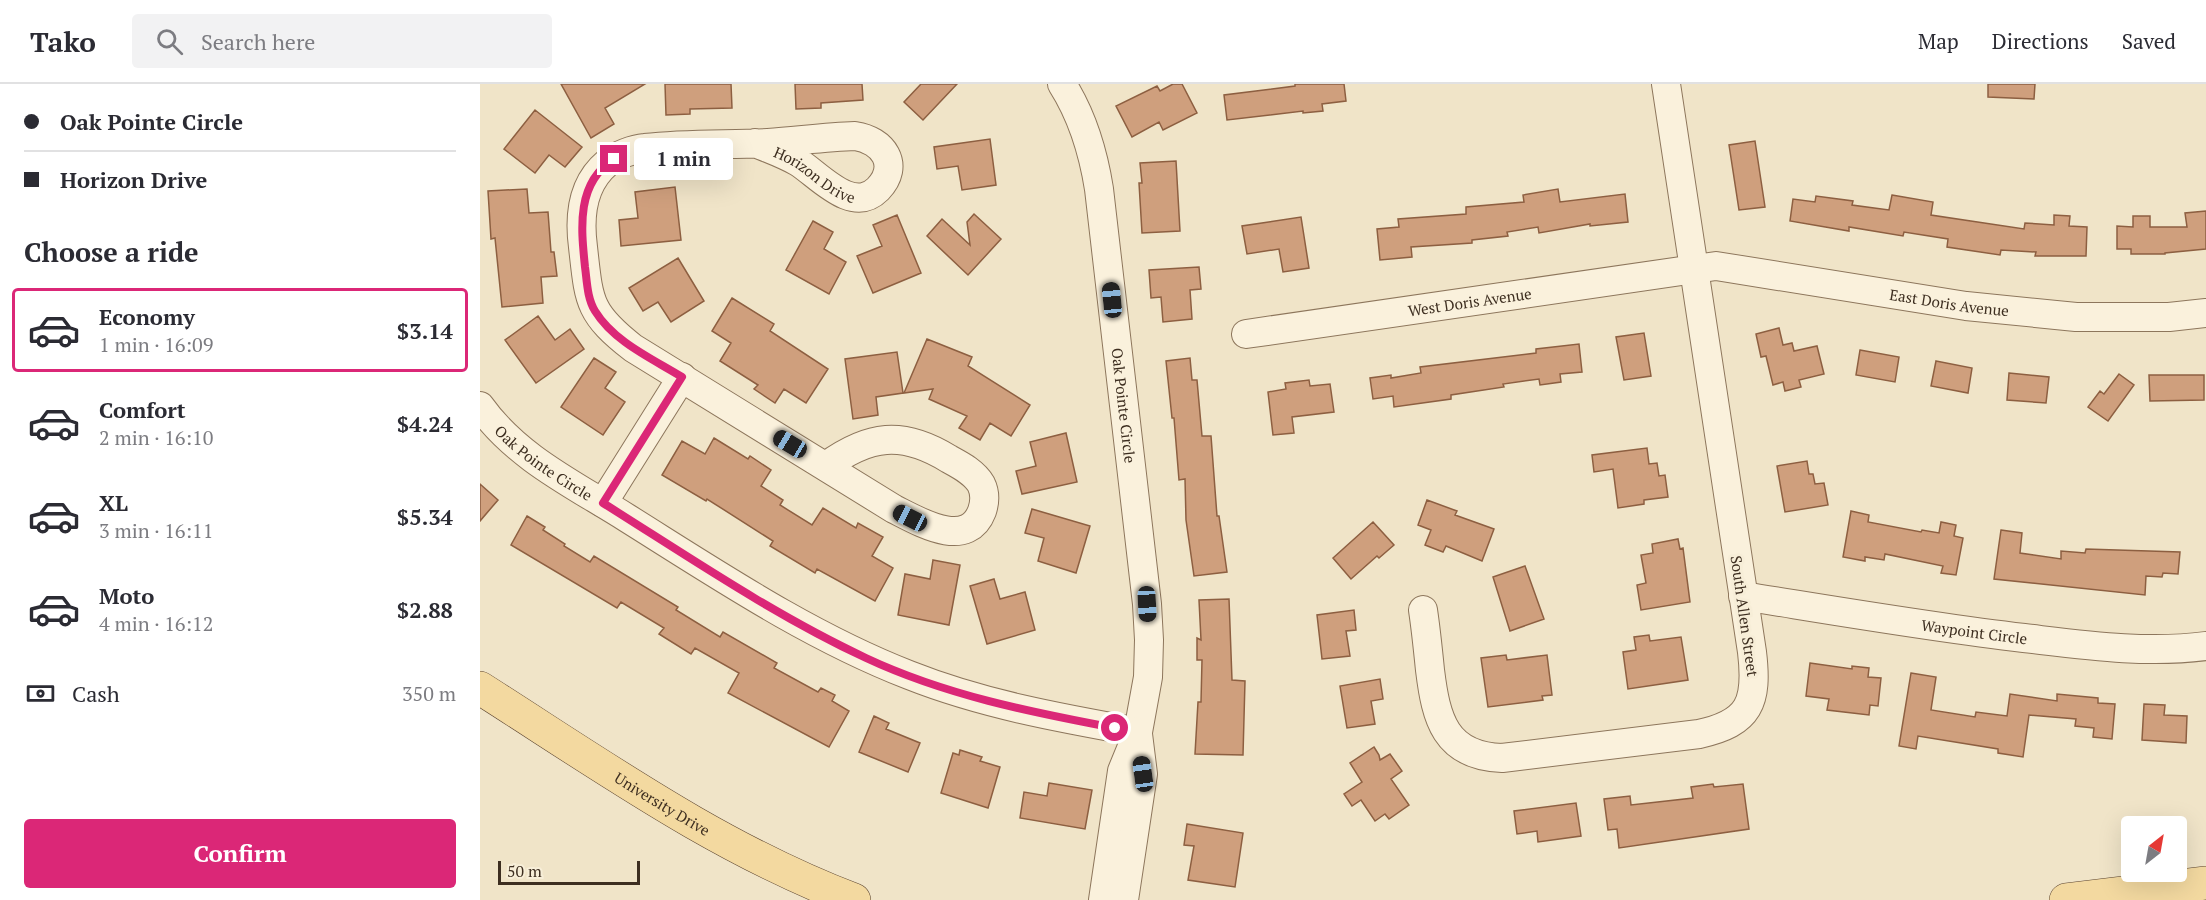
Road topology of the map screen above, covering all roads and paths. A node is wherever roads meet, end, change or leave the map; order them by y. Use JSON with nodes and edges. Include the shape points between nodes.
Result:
{"nodes":[{"id":1,"x":1666,"y":84,"type":"edge"},
{"id":2,"x":1064,"y":85,"type":"edge"},
{"id":3,"x":755,"y":143,"type":"dead end"},
{"id":4,"x":1694,"y":268,"type":"junction"},
{"id":5,"x":2206,"y":313,"type":"edge"},
{"id":6,"x":1246,"y":334,"type":"dead end"},
{"id":7,"x":682,"y":377,"type":"junction"},
{"id":8,"x":480,"y":406,"type":"edge"},
{"id":9,"x":826,"y":466,"type":"junction"},
{"id":10,"x":603,"y":503,"type":"junction"},
{"id":11,"x":1743,"y":596,"type":"junction"},
{"id":12,"x":1423,"y":610,"type":"dead end"},
{"id":13,"x":2206,"y":646,"type":"edge"},
{"id":14,"x":480,"y":688,"type":"edge"},
{"id":15,"x":1138,"y":732,"type":"junction"},
{"id":16,"x":2206,"y":883,"type":"edge"},
{"id":17,"x":854,"y":900,"type":"edge"},
{"id":18,"x":1103,"y":900,"type":"edge"},
{"id":19,"x":1124,"y":900,"type":"edge"},
{"id":20,"x":2066,"y":900,"type":"edge"}],
"edges":[{"from":1,"to":4,"type":"street","name":"South Allen Street"},
{"from":2,"to":15,"type":"street","name":"Oak Pointe Circle","via":[[1088,137],[1099,189],[1147,604],[1148,676]]},
{"from":3,"to":7,"type":"street","name":"Horizon Drive","via":[[643,148],[624,154],[600,171],[583,206],[580,227],[587,287],[595,311],[619,337]]},
{"from":4,"to":5,"type":"street","name":"East Doris Avenue","via":[[1716,266],[1966,306],[2076,317]]},
{"from":4,"to":6,"type":"street","name":"West Doris Avenue"},
{"from":4,"to":11,"type":"street","name":"South Allen Street"},
{"from":7,"to":9,"type":"street","name":"Horizon Drive"},
{"from":7,"to":10,"type":"street"},
{"from":8,"to":10,"type":"street","name":"Oak Pointe Circle","via":[[504,436],[530,458]]},
{"from":9,"to":9,"type":"street","name":"Horizon Drive","via":[[867,443],[911,442],[938,452],[975,476],[984,490],[981,514],[972,525],[940,530],[894,509]]},
{"from":10,"to":15,"type":"street","name":"Oak Pointe Circle","via":[[729,581],[866,658],[1013,708]]},
{"from":11,"to":12,"type":"street","name":"South Allen Street","via":[[1754,692],[1743,714],[1732,722],[1699,734],[1502,758],[1473,753],[1444,730],[1431,682]]},
{"from":11,"to":13,"type":"street","name":"Waypoint Circle","via":[[1983,634],[2088,646],[2179,650]]},
{"from":14,"to":17,"type":"main road","name":"University Drive","via":[[701,828],[796,877]]},
{"from":15,"to":18,"type":"street","name":"Oak Pointe Circle","via":[[1122,771]]},
{"from":15,"to":19,"type":"street","name":"Oak Pointe Circle","via":[[1143,774]]},
{"from":16,"to":20,"type":"main road"}]}
